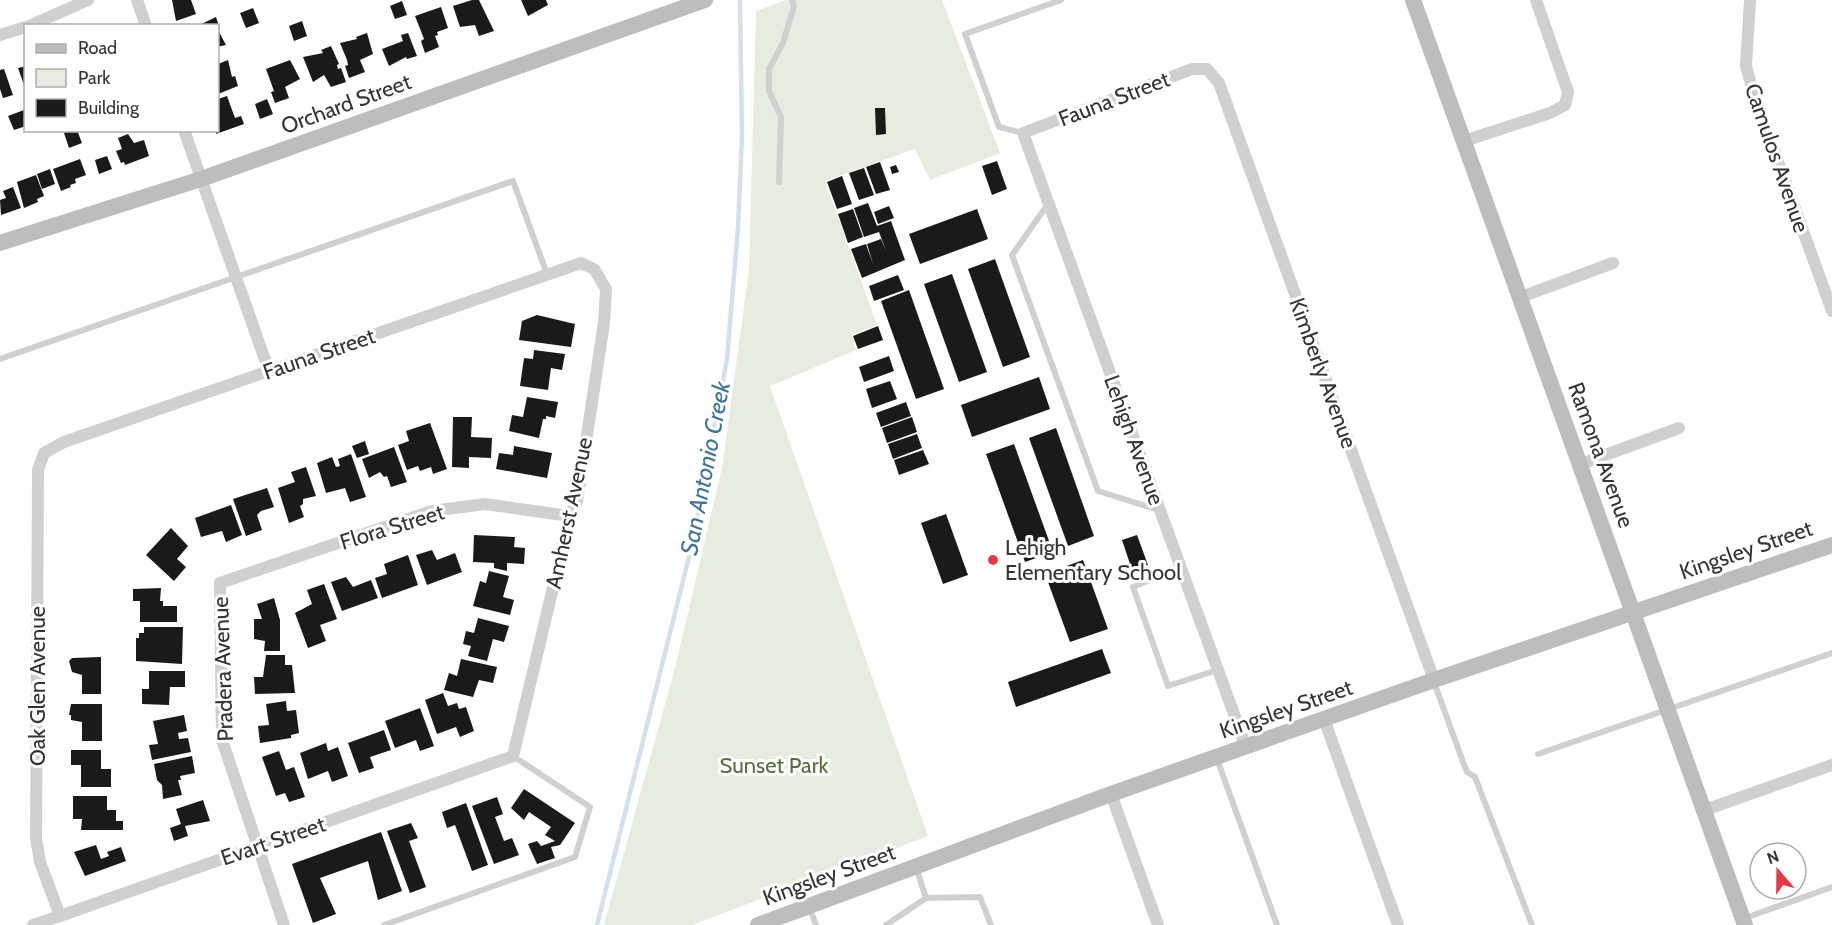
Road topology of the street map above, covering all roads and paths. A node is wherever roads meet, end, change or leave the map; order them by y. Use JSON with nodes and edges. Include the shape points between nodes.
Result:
{"nodes":[{"id":1,"x":88,"y":0,"type":"edge"},
{"id":2,"x":137,"y":0,"type":"edge"},
{"id":3,"x":705,"y":0,"type":"edge"},
{"id":4,"x":792,"y":0,"type":"edge"},
{"id":5,"x":1061,"y":0,"type":"edge"},
{"id":6,"x":1413,"y":0,"type":"edge"},
{"id":7,"x":1536,"y":0,"type":"edge"},
{"id":8,"x":1750,"y":0,"type":"edge"},
{"id":9,"x":32,"y":24,"type":"edge"},
{"id":10,"x":145,"y":24,"type":"edge"},
{"id":11,"x":24,"y":27,"type":"edge"},
{"id":12,"x":0,"y":35,"type":"edge"},
{"id":13,"x":1207,"y":69,"type":"joint"},
{"id":14,"x":185,"y":132,"type":"edge"},
{"id":15,"x":1023,"y":133,"type":"junction"},
{"id":16,"x":1464,"y":141,"type":"junction"},
{"id":17,"x":201,"y":179,"type":"junction"},
{"id":18,"x":779,"y":182,"type":"dead end"},
{"id":19,"x":1048,"y":204,"type":"junction"},
{"id":20,"x":0,"y":243,"type":"edge"},
{"id":21,"x":1613,"y":263,"type":"dead end"},
{"id":22,"x":594,"y":269,"type":"joint"},
{"id":23,"x":547,"y":274,"type":"junction"},
{"id":24,"x":236,"y":279,"type":"junction"},
{"id":25,"x":1521,"y":297,"type":"junction"},
{"id":26,"x":1832,"y":311,"type":"edge"},
{"id":27,"x":0,"y":359,"type":"edge"},
{"id":28,"x":269,"y":371,"type":"junction"},
{"id":29,"x":1679,"y":428,"type":"dead end"},
{"id":30,"x":44,"y":453,"type":"joint"},
{"id":31,"x":1581,"y":464,"type":"junction"},
{"id":32,"x":1160,"y":510,"type":"junction"},
{"id":33,"x":570,"y":516,"type":"junction"},
{"id":34,"x":1832,"y":545,"type":"edge"},
{"id":35,"x":1181,"y":567,"type":"junction"},
{"id":36,"x":220,"y":583,"type":"joint"},
{"id":37,"x":1633,"y":612,"type":"junction"},
{"id":38,"x":1832,"y":653,"type":"edge"},
{"id":39,"x":1218,"y":670,"type":"junction"},
{"id":40,"x":1434,"y":680,"type":"junction"},
{"id":41,"x":1667,"y":710,"type":"junction"},
{"id":42,"x":1324,"y":719,"type":"junction"},
{"id":43,"x":1246,"y":747,"type":"junction"},
{"id":44,"x":1538,"y":754,"type":"dead end"},
{"id":45,"x":513,"y":756,"type":"junction"},
{"id":46,"x":1216,"y":757,"type":"junction"},
{"id":47,"x":1832,"y":765,"type":"edge"},
{"id":48,"x":1111,"y":794,"type":"junction"},
{"id":49,"x":1702,"y":811,"type":"junction"},
{"id":50,"x":256,"y":847,"type":"junction"},
{"id":51,"x":915,"y":867,"type":"junction"},
{"id":52,"x":1832,"y":887,"type":"edge"},
{"id":53,"x":926,"y":897,"type":"junction"},
{"id":54,"x":809,"y":906,"type":"junction"},
{"id":55,"x":60,"y":916,"type":"junction"},
{"id":56,"x":1744,"y":922,"type":"edge"},
{"id":57,"x":33,"y":925,"type":"edge"},
{"id":58,"x":284,"y":925,"type":"edge"},
{"id":59,"x":384,"y":925,"type":"edge"},
{"id":60,"x":758,"y":925,"type":"edge"},
{"id":61,"x":816,"y":925,"type":"edge"},
{"id":62,"x":886,"y":925,"type":"edge"},
{"id":63,"x":991,"y":925,"type":"edge"},
{"id":64,"x":1158,"y":925,"type":"edge"},
{"id":65,"x":1277,"y":925,"type":"edge"},
{"id":66,"x":1398,"y":925,"type":"edge"},
{"id":67,"x":1532,"y":925,"type":"edge"}],
"edges":[{"from":1,"to":9,"type":"street"},
{"from":2,"to":10,"type":"street"},
{"from":3,"to":17,"type":"street","name":"Orchard Street"},
{"from":4,"to":18,"type":"lane","via":[[794,6],[783,43],[769,69],[769,91],[781,117]]},
{"from":5,"to":15,"type":"lane","via":[[964,34],[999,127]]},
{"from":6,"to":16,"type":"street","name":"Ramona Avenue"},
{"from":7,"to":16,"type":"street","via":[[1568,92],[1565,105]]},
{"from":8,"to":26,"type":"street","name":"Camulos Avenue","via":[[1746,66]]},
{"from":11,"to":12,"type":"street"},
{"from":13,"to":15,"type":"street","name":"Fauna Street","via":[[1192,69]]},
{"from":13,"to":40,"type":"street","name":"Kimberly Avenue","via":[[1219,83]]},
{"from":14,"to":17,"type":"street"},
{"from":15,"to":19,"type":"street","name":"Lehigh Avenue"},
{"from":16,"to":25,"type":"street","name":"Ramona Avenue"},
{"from":17,"to":20,"type":"street","name":"Orchard Street"},
{"from":17,"to":24,"type":"street"},
{"from":19,"to":32,"type":"street","name":"Lehigh Avenue"},
{"from":19,"to":32,"type":"lane","via":[[1012,255],[1098,490]]},
{"from":21,"to":25,"type":"street"},
{"from":22,"to":23,"type":"street","name":"Fauna Street","via":[[581,263]]},
{"from":22,"to":33,"type":"street","name":"Amherst Avenue","via":[[606,289],[604,323],[577,501]]},
{"from":23,"to":24,"type":"lane","via":[[513,182]]},
{"from":23,"to":28,"type":"street","name":"Fauna Street"},
{"from":24,"to":27,"type":"lane"},
{"from":24,"to":28,"type":"street"},
{"from":25,"to":31,"type":"street","name":"Ramona Avenue"},
{"from":28,"to":30,"type":"street","name":"Fauna Street","via":[[64,442]]},
{"from":29,"to":31,"type":"street"},
{"from":30,"to":55,"type":"street","name":"Oak Glen Avenue","via":[[38,470],[36,838],[40,862]]},
{"from":31,"to":37,"type":"street","name":"Ramona Avenue"},
{"from":32,"to":35,"type":"street","name":"Lehigh Avenue"},
{"from":33,"to":36,"type":"street","name":"Flora Street","via":[[485,504],[432,511]]},
{"from":33,"to":45,"type":"street","name":"Amherst Avenue"},
{"from":34,"to":37,"type":"street","name":"Kingsley Street"},
{"from":35,"to":39,"type":"street","name":"Lehigh Avenue"},
{"from":35,"to":39,"type":"lane","via":[[1133,587],[1168,686]]},
{"from":36,"to":50,"type":"street","name":"Pradera Avenue","via":[[222,740]]},
{"from":37,"to":40,"type":"street","name":"Kingsley Street"},
{"from":37,"to":41,"type":"street","name":"Ramona Avenue"},
{"from":38,"to":41,"type":"lane"},
{"from":39,"to":43,"type":"street","name":"Lehigh Avenue"},
{"from":40,"to":42,"type":"street","name":"Kingsley Street"},
{"from":40,"to":67,"type":"lane","via":[[1467,772],[1475,777]]},
{"from":41,"to":44,"type":"lane"},
{"from":41,"to":49,"type":"street","name":"Ramona Avenue"},
{"from":42,"to":43,"type":"street","name":"Kingsley Street"},
{"from":42,"to":66,"type":"street"},
{"from":43,"to":46,"type":"street","name":"Kingsley Street"},
{"from":45,"to":50,"type":"street","name":"Evart Street"},
{"from":45,"to":59,"type":"lane","via":[[590,807],[575,857]]},
{"from":46,"to":48,"type":"street","name":"Kingsley Street"},
{"from":46,"to":65,"type":"lane"},
{"from":47,"to":49,"type":"street"},
{"from":48,"to":51,"type":"street","name":"Kingsley Street"},
{"from":48,"to":64,"type":"street"},
{"from":49,"to":56,"type":"street","name":"Ramona Avenue"},
{"from":50,"to":55,"type":"street","name":"Evart Street"},
{"from":50,"to":58,"type":"street","name":"Pradera Avenue"},
{"from":51,"to":53,"type":"lane"},
{"from":51,"to":54,"type":"street","name":"Kingsley Street"},
{"from":52,"to":56,"type":"lane"},
{"from":53,"to":62,"type":"lane"},
{"from":53,"to":63,"type":"lane","via":[[980,897]]},
{"from":54,"to":60,"type":"street","name":"Kingsley Street"},
{"from":54,"to":61,"type":"lane"},
{"from":55,"to":57,"type":"street","name":"Evart Street"}]}
